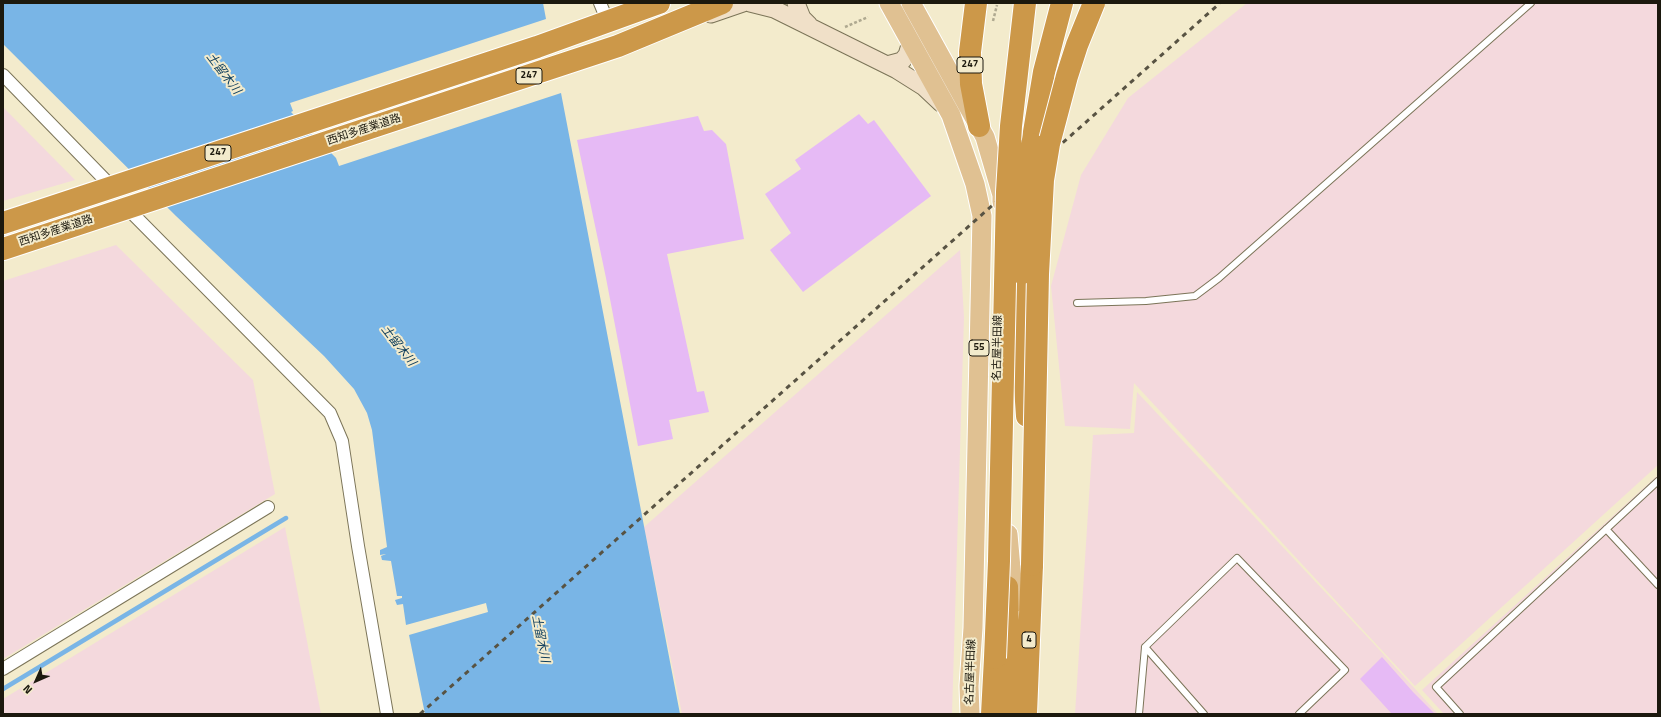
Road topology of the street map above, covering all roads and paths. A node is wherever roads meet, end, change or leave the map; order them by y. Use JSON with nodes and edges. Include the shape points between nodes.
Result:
{"nodes":[{"id":1,"x":659,"y":3,"type":"edge"},
{"id":2,"x":722,"y":3,"type":"edge"},
{"id":3,"x":743,"y":3,"type":"edge"},
{"id":4,"x":750,"y":3,"type":"edge"},
{"id":5,"x":796,"y":3,"type":"edge"},
{"id":6,"x":889,"y":3,"type":"edge"},
{"id":7,"x":911,"y":3,"type":"edge"},
{"id":8,"x":976,"y":3,"type":"edge"},
{"id":9,"x":1009,"y":3,"type":"edge"},
{"id":10,"x":1024,"y":3,"type":"edge"},
{"id":11,"x":1062,"y":3,"type":"edge"},
{"id":12,"x":1094,"y":3,"type":"edge"},
{"id":13,"x":1531,"y":3,"type":"edge"},
{"id":14,"x":604,"y":12,"type":"edge"},
{"id":15,"x":868,"y":17,"type":"dead end"},
{"id":16,"x":810,"y":27,"type":"junction"},
{"id":17,"x":843,"y":28,"type":"dead end"},
{"id":18,"x":911,"y":42,"type":"junction"},
{"id":19,"x":618,"y":46,"type":"junction"},
{"id":20,"x":887,"y":65,"type":"junction"},
{"id":21,"x":3,"y":75,"type":"edge"},
{"id":22,"x":951,"y":115,"type":"junction"},
{"id":23,"x":979,"y":126,"type":"junction"},
{"id":24,"x":118,"y":185,"type":"junction"},
{"id":25,"x":134,"y":206,"type":"junction"},
{"id":26,"x":3,"y":223,"type":"edge"},
{"id":27,"x":3,"y":249,"type":"edge"},
{"id":28,"x":1077,"y":303,"type":"dead end"},
{"id":29,"x":1658,"y":481,"type":"edge"},
{"id":30,"x":1032,"y":495,"type":"junction"},
{"id":31,"x":1004,"y":496,"type":"junction"},
{"id":32,"x":268,"y":507,"type":"dead end"},
{"id":33,"x":1606,"y":529,"type":"junction"},
{"id":34,"x":1658,"y":585,"type":"edge"},
{"id":35,"x":1145,"y":647,"type":"junction"},
{"id":36,"x":994,"y":658,"type":"junction"},
{"id":37,"x":3,"y":669,"type":"edge"},
{"id":38,"x":387,"y":714,"type":"edge"},
{"id":39,"x":970,"y":714,"type":"edge"},
{"id":40,"x":992,"y":714,"type":"edge"},
{"id":41,"x":1010,"y":714,"type":"edge"},
{"id":42,"x":1025,"y":714,"type":"edge"},
{"id":43,"x":1139,"y":714,"type":"edge"},
{"id":44,"x":1204,"y":714,"type":"edge"},
{"id":45,"x":1299,"y":714,"type":"edge"},
{"id":46,"x":1460,"y":714,"type":"edge"}],
"edges":[{"from":1,"to":14,"type":"highway","number":"247"},
{"from":2,"to":19,"type":"highway","name":"西知多産業道路","number":"247"},
{"from":3,"to":19,"type":"street"},
{"from":4,"to":16,"type":"street","via":[[774,9]]},
{"from":5,"to":16,"type":"street","via":[[802,18]]},
{"from":6,"to":18,"type":"main road","name":"名古屋半田線","number":"55"},
{"from":7,"to":23,"type":"main road","name":"名古屋半田線","number":"55"},
{"from":8,"to":23,"type":"highway","number":"247","via":[[970,52],[971,84]]},
{"from":9,"to":36,"type":"highway","bridge":true,"via":[[998,135],[991,272],[991,559]]},
{"from":10,"to":36,"type":"highway","bridge":true,"via":[[1007,192],[1000,561]]},
{"from":11,"to":30,"type":"highway","bridge":true,"via":[[1044,72],[1025,186],[1022,227],[1022,342]]},
{"from":12,"to":30,"type":"highway","bridge":true,"via":[[1067,76],[1049,144],[1044,180],[1038,274]]},
{"from":13,"to":28,"type":"lane","via":[[1219,278],[1195,296],[1146,301]]},
{"from":14,"to":24,"type":"highway","number":"247","via":[[313,122]]},
{"from":15,"to":17,"type":"path"},
{"from":16,"to":20,"type":"street"},
{"from":18,"to":20,"type":"street","via":[[907,56],[902,61]]},
{"from":18,"to":22,"type":"main road","name":"名古屋半田線","number":"55"},
{"from":19,"to":25,"type":"highway","name":"西知多産業道路","number":"247"},
{"from":20,"to":22,"type":"street","via":[[924,87]]},
{"from":21,"to":24,"type":"street"},
{"from":22,"to":39,"type":"main road","name":"名古屋半田線","number":"55","via":[[975,184],[982,216]]},
{"from":23,"to":31,"type":"main road","name":"名古屋半田線","number":"55","via":[[985,137],[1002,195],[997,383]]},
{"from":24,"to":26,"type":"highway","number":"247"},
{"from":25,"to":27,"type":"highway","name":"西知多産業道路","number":"247"},
{"from":25,"to":38,"type":"street","via":[[330,413],[342,441]]},
{"from":29,"to":33,"type":"lane"},
{"from":30,"to":42,"type":"highway","number":"4","bridge":true,"via":[[1032,565]]},
{"from":31,"to":41,"type":"highway"},
{"from":31,"to":42,"type":"main road","name":"名古屋半田線","number":"55"},
{"from":32,"to":37,"type":"street"},
{"from":33,"to":34,"type":"lane"},
{"from":33,"to":46,"type":"lane","via":[[1436,687]]},
{"from":35,"to":43,"type":"lane"},
{"from":35,"to":44,"type":"lane"},
{"from":35,"to":45,"type":"lane","via":[[1237,558],[1345,670]]},
{"from":36,"to":40,"type":"highway"}]}
